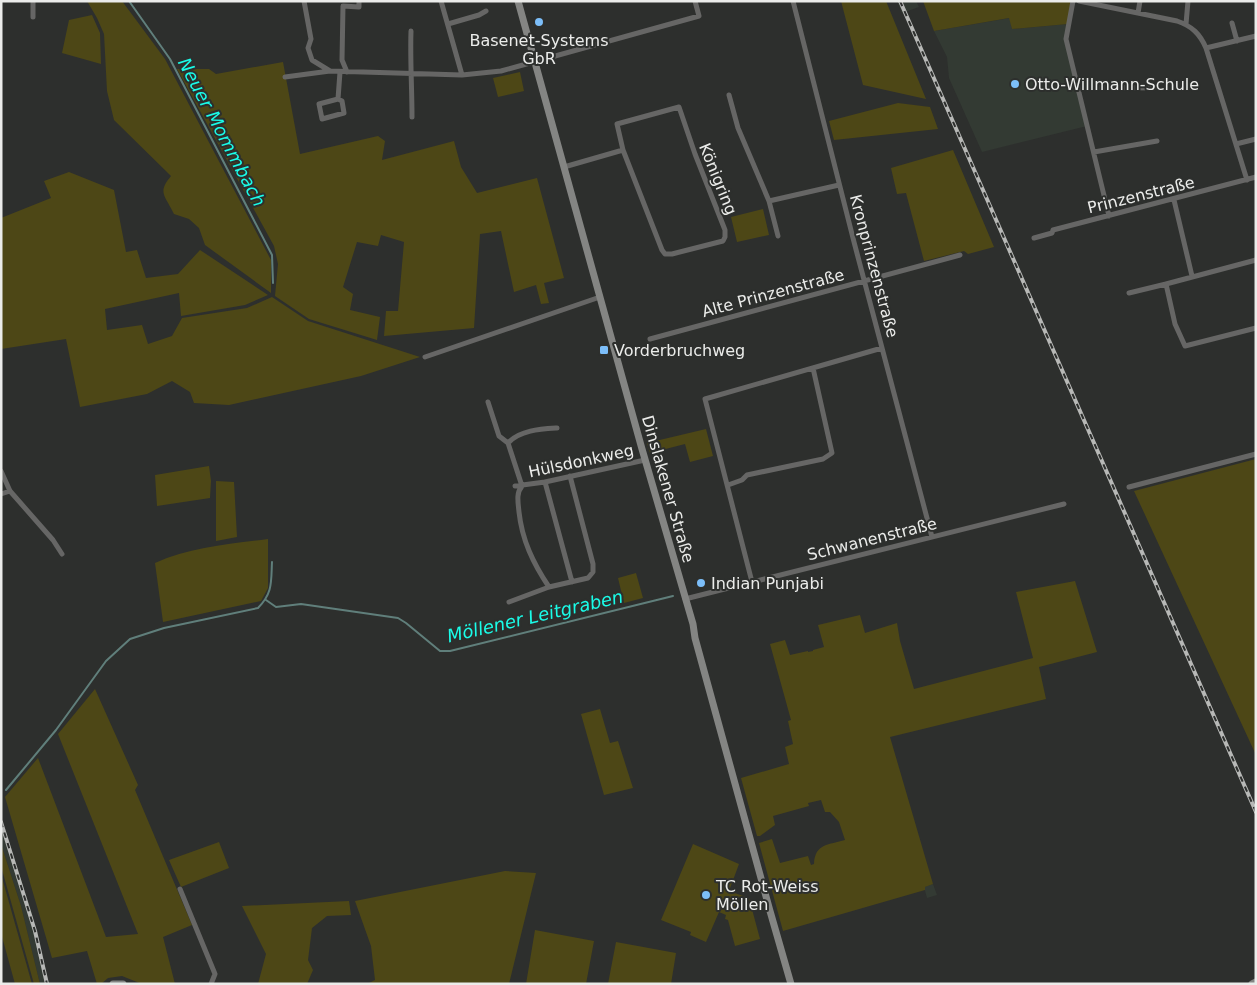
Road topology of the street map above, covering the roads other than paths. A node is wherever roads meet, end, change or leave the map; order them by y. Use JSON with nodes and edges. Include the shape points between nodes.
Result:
{"nodes":[{"id":1,"x":33,"y":1,"type":"edge"},
{"id":2,"x":304,"y":1,"type":"edge"},
{"id":3,"x":359,"y":1,"type":"edge"},
{"id":4,"x":441,"y":1,"type":"edge"},
{"id":5,"x":518,"y":1,"type":"edge"},
{"id":6,"x":695,"y":1,"type":"edge"},
{"id":7,"x":793,"y":1,"type":"edge"},
{"id":8,"x":1073,"y":1,"type":"edge"},
{"id":9,"x":1079,"y":1,"type":"edge"},
{"id":10,"x":1140,"y":1,"type":"edge"},
{"id":11,"x":1188,"y":1,"type":"edge"},
{"id":12,"x":486,"y":11,"type":"dead end"},
{"id":13,"x":1138,"y":13,"type":"junction"},
{"id":14,"x":33,"y":17,"type":"dead end"},
{"id":15,"x":1232,"y":23,"type":"dead end"},
{"id":16,"x":448,"y":24,"type":"junction"},
{"id":17,"x":1186,"y":24,"type":"junction"},
{"id":18,"x":411,"y":31,"type":"dead end"},
{"id":19,"x":1256,"y":36,"type":"edge"},
{"id":20,"x":1237,"y":40,"type":"junction"},
{"id":21,"x":1206,"y":48,"type":"junction"},
{"id":22,"x":534,"y":62,"type":"junction"},
{"id":23,"x":330,"y":72,"type":"junction"},
{"id":24,"x":340,"y":72,"type":"junction"},
{"id":25,"x":347,"y":72,"type":"junction"},
{"id":26,"x":412,"y":74,"type":"junction"},
{"id":27,"x":462,"y":75,"type":"junction"},
{"id":28,"x":286,"y":77,"type":"dead end"},
{"id":29,"x":1077,"y":87,"type":"junction"},
{"id":30,"x":1154,"y":88,"type":"dead end"},
{"id":31,"x":729,"y":94,"type":"dead end"},
{"id":32,"x":338,"y":99,"type":"junction"},
{"id":33,"x":412,"y":117,"type":"dead end"},
{"id":34,"x":1256,"y":139,"type":"edge"},
{"id":35,"x":1157,"y":141,"type":"dead end"},
{"id":36,"x":1236,"y":144,"type":"junction"},
{"id":37,"x":623,"y":150,"type":"junction"},
{"id":38,"x":1094,"y":152,"type":"junction"},
{"id":39,"x":564,"y":167,"type":"junction"},
{"id":40,"x":1256,"y":177,"type":"edge"},
{"id":41,"x":1247,"y":180,"type":"junction"},
{"id":42,"x":839,"y":185,"type":"junction"},
{"id":43,"x":1174,"y":200,"type":"junction"},
{"id":44,"x":770,"y":202,"type":"junction"},
{"id":45,"x":1109,"y":216,"type":"junction"},
{"id":46,"x":778,"y":236,"type":"dead end"},
{"id":47,"x":1034,"y":238,"type":"dead end"},
{"id":48,"x":960,"y":255,"type":"dead end"},
{"id":49,"x":1256,"y":260,"type":"edge"},
{"id":50,"x":1192,"y":276,"type":"junction"},
{"id":51,"x":865,"y":282,"type":"junction"},
{"id":52,"x":1166,"y":284,"type":"junction"},
{"id":53,"x":1129,"y":293,"type":"dead end"},
{"id":54,"x":600,"y":297,"type":"junction"},
{"id":55,"x":1256,"y":328,"type":"edge"},
{"id":56,"x":650,"y":339,"type":"dead end"},
{"id":57,"x":882,"y":348,"type":"junction"},
{"id":58,"x":425,"y":357,"type":"dead end"},
{"id":59,"x":813,"y":368,"type":"junction"},
{"id":60,"x":488,"y":402,"type":"dead end"},
{"id":61,"x":558,"y":428,"type":"dead end"},
{"id":62,"x":508,"y":443,"type":"junction"},
{"id":63,"x":1256,"y":454,"type":"edge"},
{"id":64,"x":645,"y":460,"type":"junction"},
{"id":65,"x":1,"y":471,"type":"edge"},
{"id":66,"x":570,"y":476,"type":"junction"},
{"id":67,"x":545,"y":482,"type":"junction"},
{"id":68,"x":728,"y":485,"type":"junction"},
{"id":69,"x":515,"y":486,"type":"dead end"},
{"id":70,"x":522,"y":486,"type":"junction"},
{"id":71,"x":1129,"y":487,"type":"dead end"},
{"id":72,"x":10,"y":490,"type":"junction"},
{"id":73,"x":1,"y":494,"type":"edge"},
{"id":74,"x":1064,"y":504,"type":"dead end"},
{"id":75,"x":932,"y":537,"type":"junction"},
{"id":76,"x":62,"y":554,"type":"dead end"},
{"id":77,"x":572,"y":582,"type":"junction"},
{"id":78,"x":752,"y":582,"type":"junction"},
{"id":79,"x":549,"y":587,"type":"junction"},
{"id":80,"x":686,"y":599,"type":"junction"},
{"id":81,"x":509,"y":602,"type":"dead end"},
{"id":82,"x":180,"y":889,"type":"dead end"},
{"id":83,"x":1256,"y":982,"type":"edge"},
{"id":84,"x":113,"y":984,"type":"edge"},
{"id":85,"x":123,"y":984,"type":"edge"},
{"id":86,"x":212,"y":984,"type":"edge"},
{"id":87,"x":791,"y":984,"type":"edge"},
{"id":88,"x":1252,"y":984,"type":"edge"}],
"edges":[{"from":1,"to":14,"type":"street"},
{"from":2,"to":23,"type":"street","via":[[312,60]]},
{"from":3,"to":25,"type":"street","via":[[359,6],[343,6],[342,60]]},
{"from":4,"to":16,"type":"street"},
{"from":5,"to":22,"type":"main road","name":"Dinslakener Straße"},
{"from":6,"to":22,"type":"street","via":[[699,16]]},
{"from":7,"to":42,"type":"street","name":"Kronprinzenstraße"},
{"from":8,"to":29,"type":"street","via":[[1066,40]]},
{"from":9,"to":13,"type":"street"},
{"from":10,"to":13,"type":"street"},
{"from":11,"to":17,"type":"street"},
{"from":12,"to":16,"type":"street"},
{"from":13,"to":17,"type":"street"},
{"from":15,"to":20,"type":"street"},
{"from":16,"to":27,"type":"street"},
{"from":17,"to":21,"type":"street","via":[[1196,31]]},
{"from":18,"to":26,"type":"street"},
{"from":19,"to":20,"type":"street"},
{"from":20,"to":21,"type":"street"},
{"from":21,"to":36,"type":"street"},
{"from":22,"to":27,"type":"street","via":[[502,71]]},
{"from":22,"to":39,"type":"main road","name":"Dinslakener Straße"},
{"from":23,"to":24,"type":"street"},
{"from":23,"to":28,"type":"street"},
{"from":24,"to":25,"type":"street"},
{"from":24,"to":32,"type":"street"},
{"from":25,"to":26,"type":"street"},
{"from":26,"to":27,"type":"street"},
{"from":26,"to":33,"type":"street"},
{"from":29,"to":30,"type":"street"},
{"from":29,"to":38,"type":"street"},
{"from":31,"to":44,"type":"street","via":[[738,128]]},
{"from":32,"to":32,"type":"street","via":[[342,101],[344,114],[322,119],[319,104]]},
{"from":34,"to":36,"type":"street"},
{"from":35,"to":38,"type":"street"},
{"from":36,"to":41,"type":"street"},
{"from":37,"to":37,"type":"street","name":"Königring","via":[[617,124],[679,107],[725,230],[723,241],[665,254]]},
{"from":37,"to":39,"type":"street"},
{"from":38,"to":45,"type":"street"},
{"from":39,"to":54,"type":"main road","name":"Dinslakener Straße"},
{"from":40,"to":41,"type":"street","name":"Prinzenstraße"},
{"from":41,"to":43,"type":"street","name":"Prinzenstraße"},
{"from":42,"to":44,"type":"street"},
{"from":42,"to":51,"type":"street","name":"Kronprinzenstraße"},
{"from":43,"to":45,"type":"street","name":"Prinzenstraße"},
{"from":43,"to":50,"type":"street"},
{"from":44,"to":46,"type":"street"},
{"from":45,"to":47,"type":"street","name":"Prinzenstraße"},
{"from":48,"to":51,"type":"street","name":"Alte Prinzenstraße"},
{"from":49,"to":50,"type":"street"},
{"from":50,"to":52,"type":"street"},
{"from":51,"to":56,"type":"street","name":"Alte Prinzenstraße"},
{"from":51,"to":57,"type":"street","name":"Kronprinzenstraße"},
{"from":52,"to":53,"type":"street"},
{"from":52,"to":55,"type":"street","via":[[1175,324],[1185,346]]},
{"from":54,"to":58,"type":"street"},
{"from":54,"to":64,"type":"main road","name":"Dinslakener Straße"},
{"from":57,"to":59,"type":"street"},
{"from":57,"to":75,"type":"street","name":"Kronprinzenstraße"},
{"from":59,"to":68,"type":"street","via":[[832,453],[823,459],[747,475]]},
{"from":59,"to":68,"type":"street","via":[[704,399]]},
{"from":60,"to":62,"type":"street","name":"Hülsdonkweg","via":[[499,436]]},
{"from":61,"to":62,"type":"street","via":[[514,436]]},
{"from":62,"to":70,"type":"street","name":"Hülsdonkweg"},
{"from":63,"to":71,"type":"street"},
{"from":64,"to":66,"type":"street","name":"Hülsdonkweg"},
{"from":64,"to":80,"type":"main road","name":"Dinslakener Straße"},
{"from":65,"to":72,"type":"street"},
{"from":66,"to":67,"type":"street","name":"Hülsdonkweg"},
{"from":66,"to":77,"type":"street","via":[[593,564],[593,572],[588,578]]},
{"from":67,"to":70,"type":"street","name":"Hülsdonkweg"},
{"from":67,"to":77,"type":"street"},
{"from":68,"to":78,"type":"street"},
{"from":69,"to":70,"type":"street","name":"Hülsdonkweg"},
{"from":70,"to":79,"type":"street","via":[[518,491],[520,526],[530,556]]},
{"from":72,"to":73,"type":"street"},
{"from":72,"to":76,"type":"street"},
{"from":74,"to":75,"type":"street","name":"Schwanenstraße"},
{"from":75,"to":78,"type":"street","name":"Schwanenstraße"},
{"from":77,"to":79,"type":"street"},
{"from":78,"to":80,"type":"street","name":"Schwanenstraße"},
{"from":79,"to":81,"type":"street"},
{"from":80,"to":87,"type":"main road","name":"Dinslakener Straße"},
{"from":82,"to":86,"type":"street","via":[[215,974]]},
{"from":83,"to":88,"type":"main road"},
{"from":84,"to":85,"type":"main road"}]}
